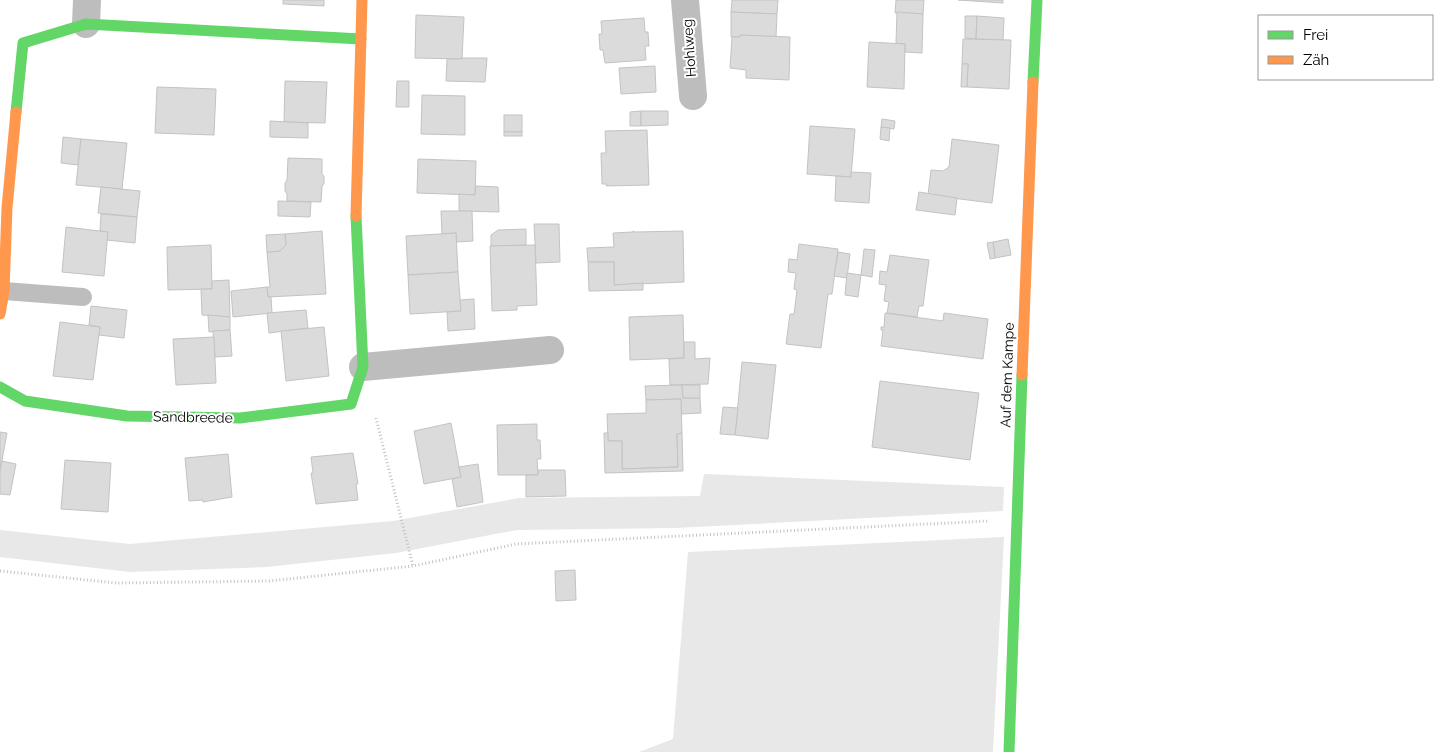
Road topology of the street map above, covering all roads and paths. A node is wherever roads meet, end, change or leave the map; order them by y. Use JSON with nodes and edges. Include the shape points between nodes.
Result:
{"nodes":[{"id":1,"x":362,"y":0,"type":"edge"},
{"id":2,"x":685,"y":0,"type":"edge"},
{"id":3,"x":1037,"y":0,"type":"edge"},
{"id":4,"x":86,"y":12,"type":"edge"},
{"id":5,"x":361,"y":39,"type":"junction"},
{"id":6,"x":693,"y":96,"type":"dead end"},
{"id":7,"x":4,"y":291,"type":"junction"},
{"id":8,"x":83,"y":297,"type":"dead end"},
{"id":9,"x":0,"y":314,"type":"edge"},
{"id":10,"x":550,"y":350,"type":"dead end"},
{"id":11,"x":359,"y":380,"type":"junction"},
{"id":12,"x":0,"y":387,"type":"edge"},
{"id":13,"x":1017,"y":519,"type":"junction"},
{"id":14,"x":413,"y":566,"type":"junction"},
{"id":15,"x":0,"y":571,"type":"edge"},
{"id":16,"x":1010,"y":752,"type":"edge"}],
"edges":[{"from":1,"to":5,"type":"street"},
{"from":2,"to":6,"type":"street","name":"Hohlweg"},
{"from":3,"to":13,"type":"street","name":"Auf dem Kampe"},
{"from":4,"to":5,"type":"street"},
{"from":4,"to":7,"type":"street","via":[[23,43]]},
{"from":5,"to":11,"type":"street","via":[[356,233]]},
{"from":7,"to":8,"type":"lane"},
{"from":7,"to":9,"type":"street"},
{"from":10,"to":11,"type":"street"},
{"from":11,"to":12,"type":"street","name":"Sandbreede","via":[[351,404],[240,418],[127,416],[25,401]]},
{"from":11,"to":14,"type":"path","via":[[376,416]]},
{"from":13,"to":14,"type":"path","via":[[516,544]]},
{"from":13,"to":16,"type":"street","name":"Auf dem Kampe"},
{"from":14,"to":15,"type":"path","via":[[269,581],[116,583]]}]}
